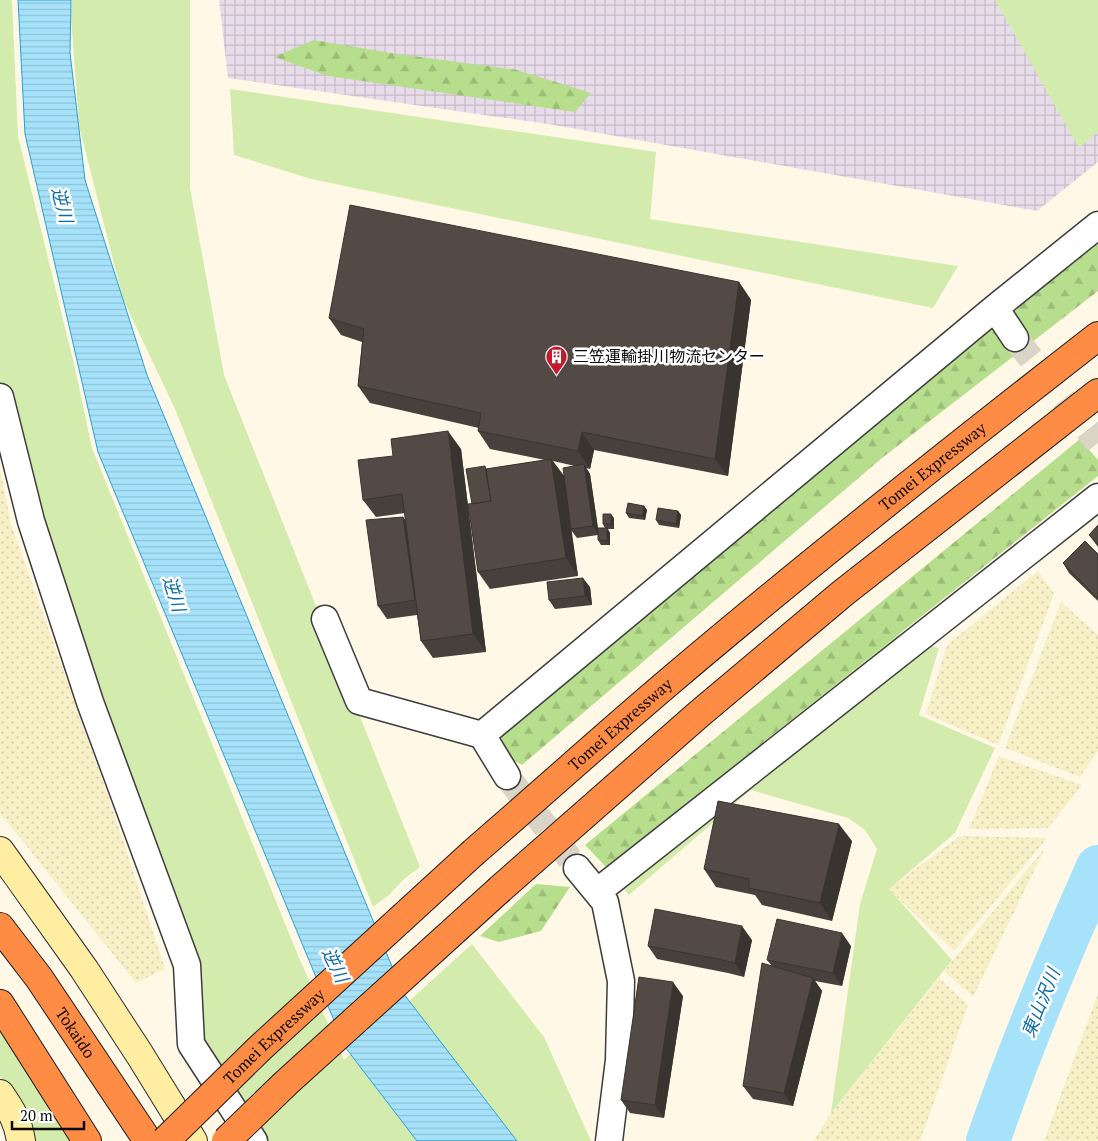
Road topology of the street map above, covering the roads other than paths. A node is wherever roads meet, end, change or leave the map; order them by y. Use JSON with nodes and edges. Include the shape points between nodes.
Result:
{"nodes":[{"id":1,"x":1098,"y":225,"type":"edge"},
{"id":2,"x":995,"y":308,"type":"junction"},
{"id":3,"x":1098,"y":336,"type":"edge"},
{"id":4,"x":1015,"y":338,"type":"tunnel mouth"},
{"id":5,"x":1098,"y":393,"type":"edge"},
{"id":6,"x":0,"y":397,"type":"edge"},
{"id":7,"x":1098,"y":496,"type":"edge"},
{"id":8,"x":324,"y":619,"type":"dead end"},
{"id":9,"x":482,"y":736,"type":"junction"},
{"id":10,"x":507,"y":776,"type":"tunnel mouth"},
{"id":11,"x":0,"y":850,"type":"edge"},
{"id":12,"x":577,"y":868,"type":"tunnel mouth"},
{"id":13,"x":598,"y":892,"type":"junction"},
{"id":14,"x":0,"y":927,"type":"edge"},
{"id":15,"x":0,"y":1004,"type":"edge"},
{"id":16,"x":0,"y":1094,"type":"edge"},
{"id":17,"x":21,"y":1141,"type":"edge"},
{"id":18,"x":87,"y":1141,"type":"edge"},
{"id":19,"x":148,"y":1141,"type":"edge"},
{"id":20,"x":165,"y":1141,"type":"edge"},
{"id":21,"x":193,"y":1141,"type":"edge"},
{"id":22,"x":226,"y":1141,"type":"edge"},
{"id":23,"x":254,"y":1141,"type":"edge"},
{"id":24,"x":610,"y":1141,"type":"edge"}],
"edges":[{"from":1,"to":2,"type":"street"},
{"from":2,"to":4,"type":"street"},
{"from":2,"to":9,"type":"street"},
{"from":3,"to":20,"type":"highway","name":"Tomei Expressway","bridge":true,"via":[[819,557],[671,681],[474,852],[260,1048]]},
{"from":5,"to":22,"type":"highway","bridge":true,"via":[[842,593],[699,714],[500,889]]},
{"from":6,"to":23,"type":"street","via":[[31,521],[90,702],[187,965],[192,1044]]},
{"from":7,"to":13,"type":"street"},
{"from":8,"to":9,"type":"street","via":[[360,701]]},
{"from":9,"to":10,"type":"street"},
{"from":11,"to":21,"type":"street","via":[[84,969]]},
{"from":12,"to":13,"type":"street"},
{"from":13,"to":24,"type":"street","via":[[605,902],[621,982],[619,1060]]},
{"from":14,"to":19,"type":"highway","name":"Tokaido","via":[[39,978]]},
{"from":15,"to":18,"type":"highway"},
{"from":16,"to":17,"type":"street","via":[[13,1113]]}]}
